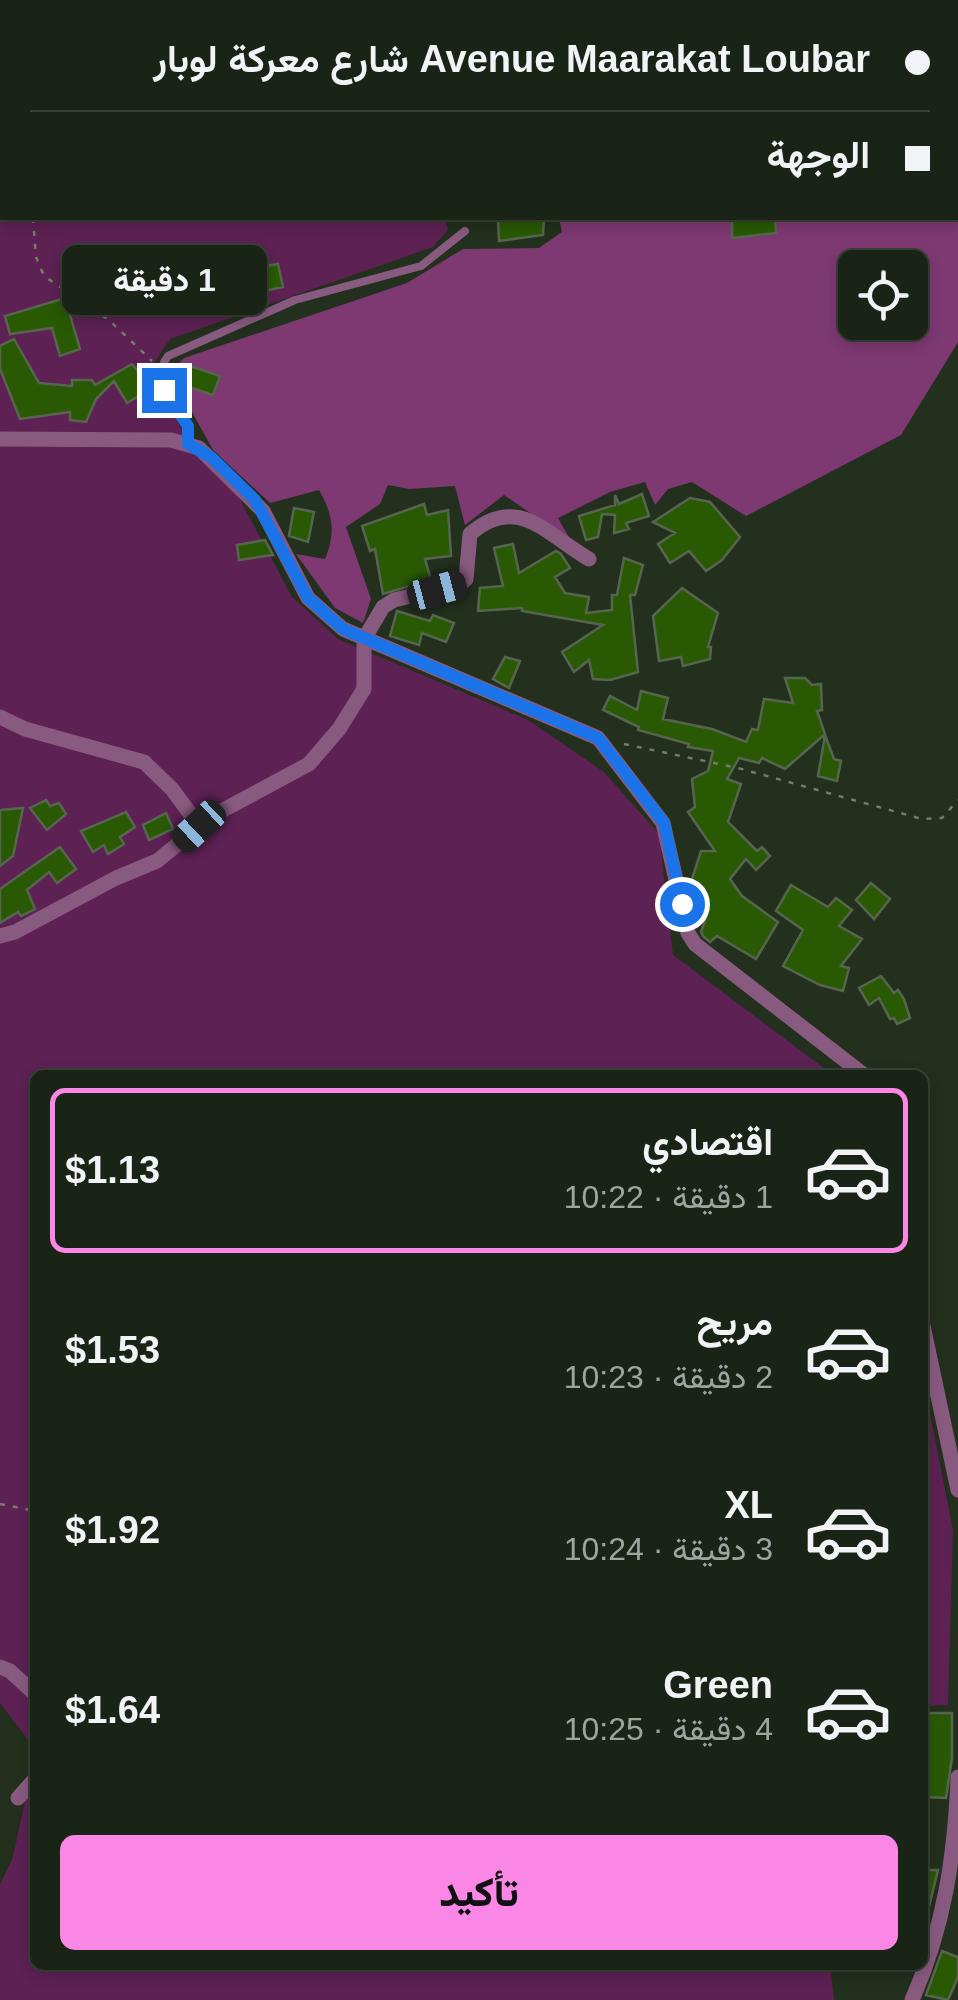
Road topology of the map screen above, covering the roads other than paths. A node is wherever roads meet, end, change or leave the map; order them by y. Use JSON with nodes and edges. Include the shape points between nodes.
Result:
{"nodes":[{"id":1,"x":466,"y":231,"type":"dead end"},
{"id":2,"x":0,"y":439,"type":"edge"},
{"id":3,"x":188,"y":444,"type":"junction"},
{"id":4,"x":589,"y":558,"type":"dead end"},
{"id":5,"x":364,"y":639,"type":"junction"},
{"id":6,"x":0,"y":718,"type":"edge"},
{"id":7,"x":199,"y":826,"type":"junction"},
{"id":8,"x":0,"y":936,"type":"edge"},
{"id":9,"x":858,"y":1070,"type":"edge"},
{"id":10,"x":928,"y":1349,"type":"edge"},
{"id":11,"x":958,"y":1490,"type":"edge"},
{"id":12,"x":0,"y":1667,"type":"edge"},
{"id":13,"x":30,"y":1689,"type":"edge"},
{"id":14,"x":958,"y":1777,"type":"edge"},
{"id":15,"x":30,"y":1785,"type":"edge"},
{"id":16,"x":18,"y":1798,"type":"dead end"},
{"id":17,"x":928,"y":1961,"type":"edge"},
{"id":18,"x":924,"y":1970,"type":"edge"},
{"id":19,"x":912,"y":2000,"type":"edge"}],
"edges":[{"from":1,"to":3,"type":"lane","via":[[422,266],[272,309],[174,352],[161,367],[164,390],[188,426]]},
{"from":2,"to":3,"type":"street"},
{"from":3,"to":5,"type":"street","via":[[212,458],[264,511],[315,606]]},
{"from":4,"to":5,"type":"street","via":[[529,518],[500,516],[470,534],[466,579],[383,607]]},
{"from":5,"to":7,"type":"street","via":[[364,690],[325,748],[294,775]]},
{"from":5,"to":9,"type":"street","via":[[598,738],[664,823],[694,944]]},
{"from":6,"to":7,"type":"street","via":[[144,762]]},
{"from":7,"to":8,"type":"street","via":[[156,861]]},
{"from":10,"to":11,"type":"street"},
{"from":12,"to":13,"type":"street"},
{"from":14,"to":17,"type":"street","via":[[949,1886]]},
{"from":15,"to":16,"type":"street"},
{"from":18,"to":19,"type":"street"}]}
